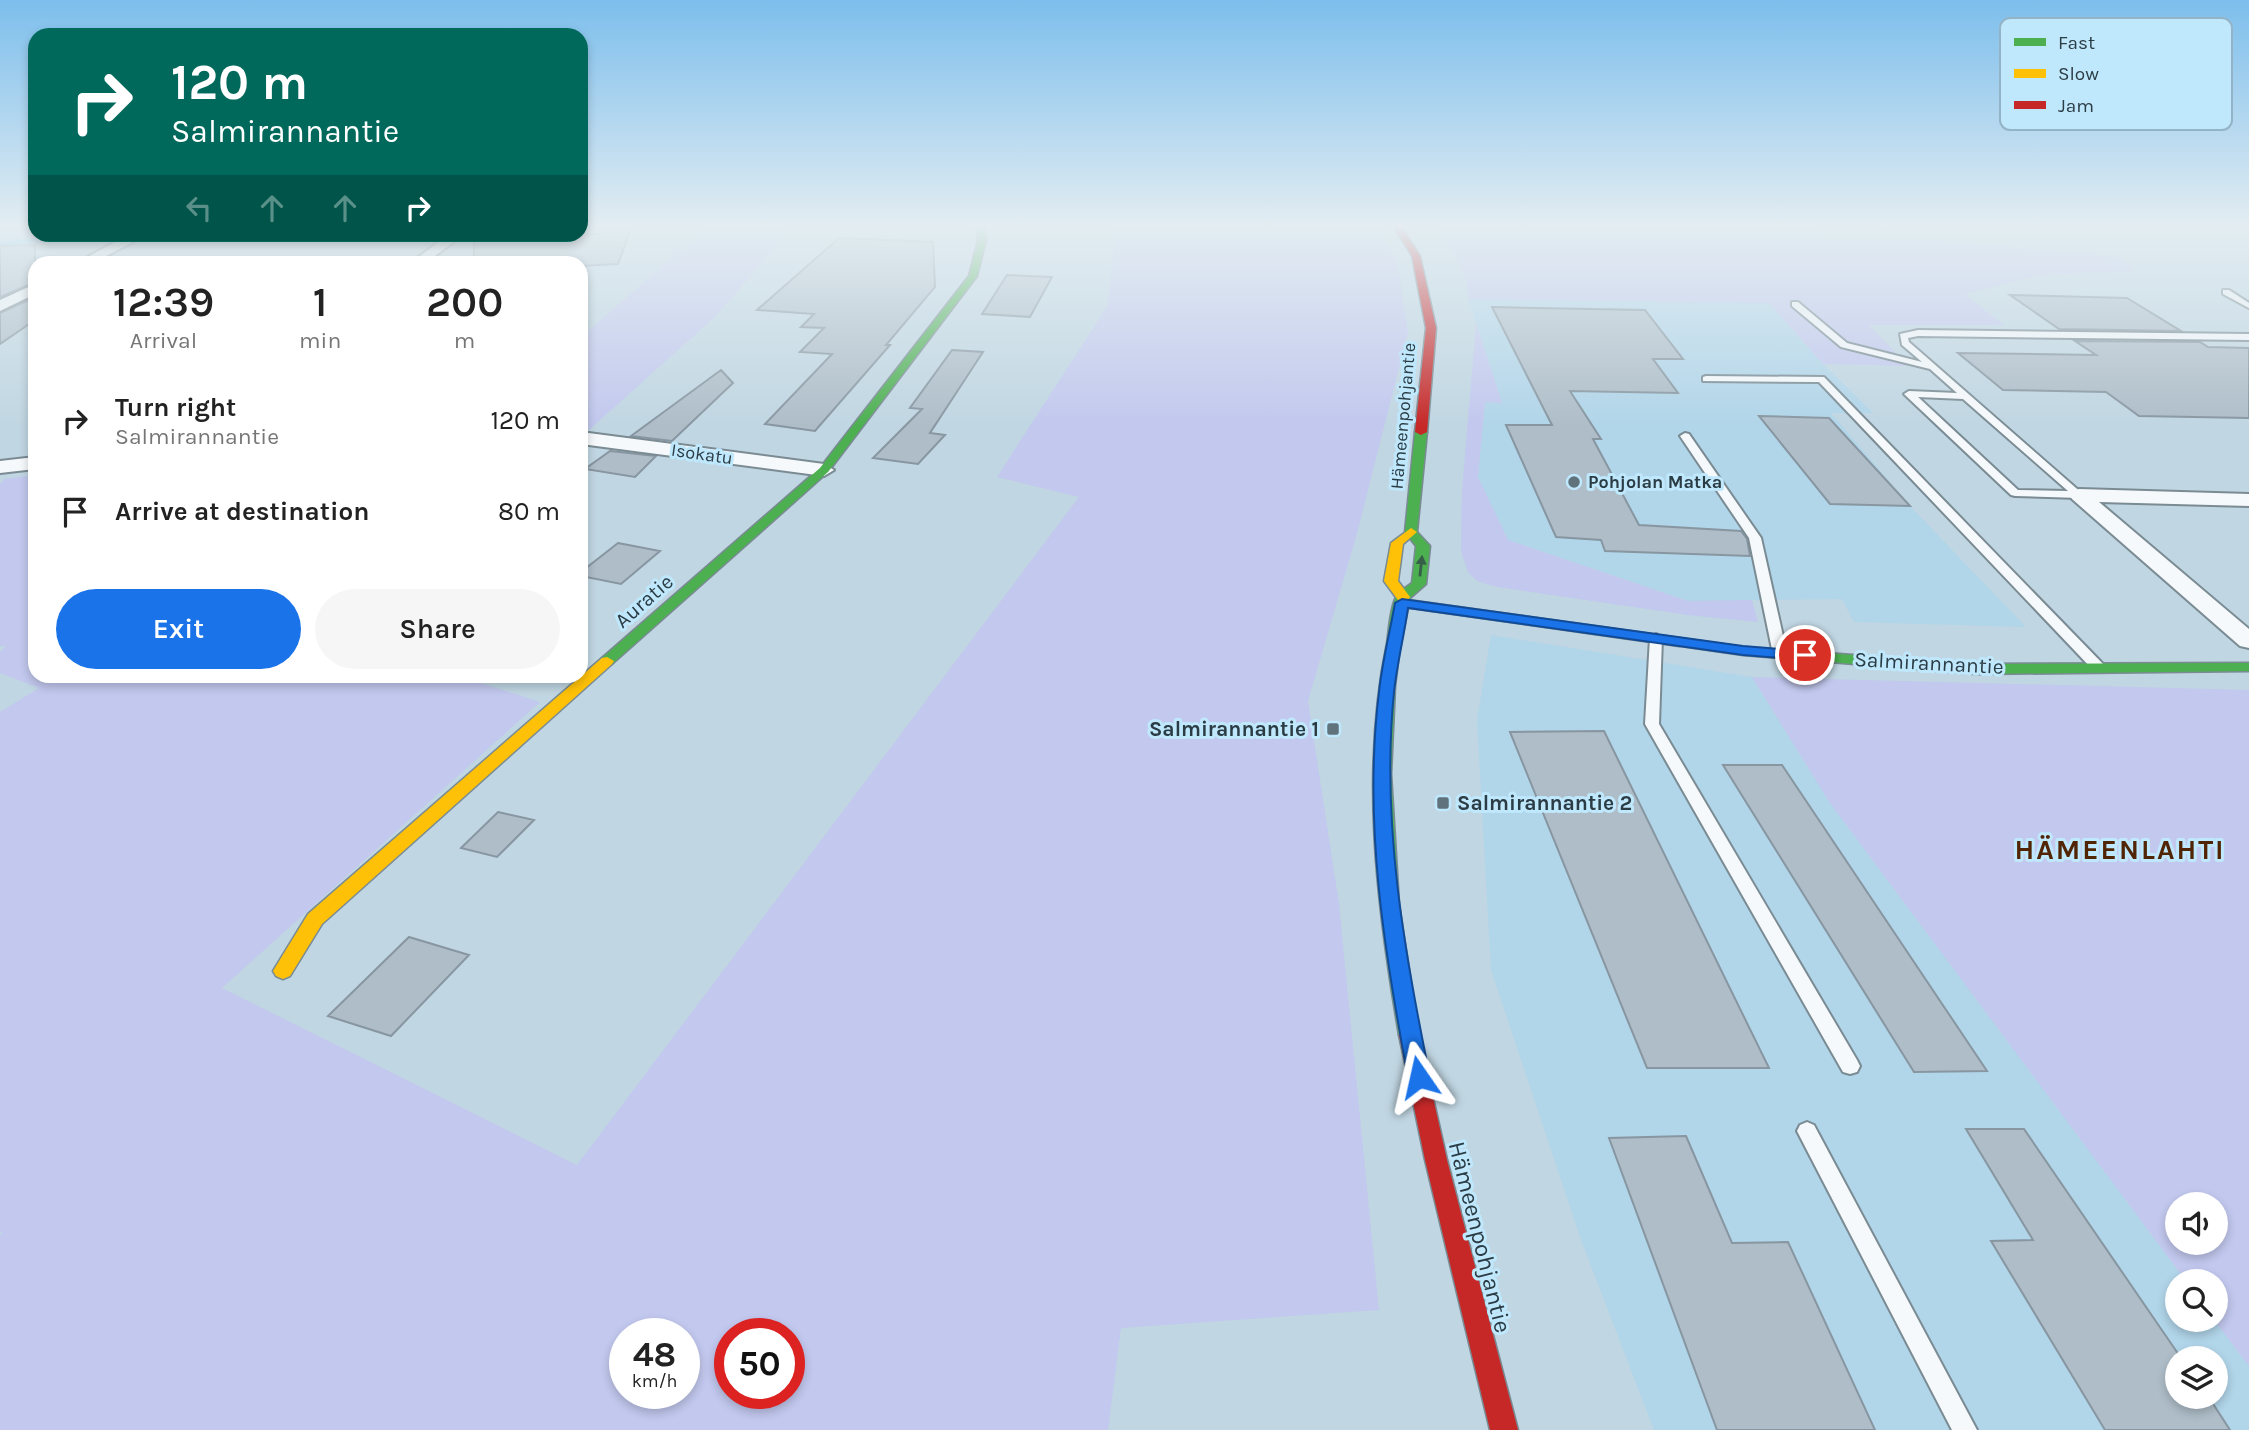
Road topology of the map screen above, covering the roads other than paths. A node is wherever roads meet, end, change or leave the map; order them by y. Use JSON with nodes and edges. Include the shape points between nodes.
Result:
{"nodes":[{"id":1,"x":26,"y":293,"type":"edge"},
{"id":2,"x":959,"y":293,"type":"edge"},
{"id":3,"x":1424,"y":293,"type":"edge"},
{"id":4,"x":2227,"y":293,"type":"edge"},
{"id":5,"x":1795,"y":304,"type":"dead end"},
{"id":6,"x":0,"y":306,"type":"edge"},
{"id":7,"x":2249,"y":306,"type":"edge"},
{"id":8,"x":2249,"y":337,"type":"edge"},
{"id":9,"x":1934,"y":369,"type":"junction"},
{"id":10,"x":1706,"y":379,"type":"dead end"},
{"id":11,"x":1965,"y":396,"type":"junction"},
{"id":12,"x":1685,"y":436,"type":"dead end"},
{"id":13,"x":588,"y":439,"type":"edge"},
{"id":14,"x":28,"y":464,"type":"edge"},
{"id":15,"x":0,"y":467,"type":"edge"},
{"id":16,"x":824,"y":470,"type":"junction"},
{"id":17,"x":2079,"y":495,"type":"junction"},
{"id":18,"x":2249,"y":500,"type":"edge"},
{"id":19,"x":1411,"y":532,"type":"junction"},
{"id":20,"x":1403,"y":600,"type":"junction"},
{"id":21,"x":1656,"y":638,"type":"junction"},
{"id":22,"x":2249,"y":641,"type":"edge"},
{"id":23,"x":1780,"y":653,"type":"junction"},
{"id":24,"x":2249,"y":667,"type":"edge"},
{"id":25,"x":2098,"y":668,"type":"junction"},
{"id":26,"x":588,"y":678,"type":"edge"},
{"id":27,"x":583,"y":683,"type":"edge"},
{"id":28,"x":283,"y":971,"type":"dead end"},
{"id":29,"x":1850,"y":1066,"type":"dead end"},
{"id":30,"x":1807,"y":1131,"type":"dead end"},
{"id":31,"x":1504,"y":1430,"type":"edge"},
{"id":32,"x":1965,"y":1430,"type":"edge"}],
"edges":[{"from":1,"to":6,"type":"street"},
{"from":2,"to":16,"type":"street","name":"Auratie"},
{"from":3,"to":19,"type":"street","name":"Hämeenpohjantie","via":[[1431,328]]},
{"from":4,"to":7,"type":"lane"},
{"from":5,"to":9,"type":"lane","via":[[1844,345]]},
{"from":8,"to":9,"type":"lane","via":[[1903,336]]},
{"from":9,"to":11,"type":"lane"},
{"from":10,"to":25,"type":"lane","via":[[1821,379]]},
{"from":11,"to":17,"type":"lane"},
{"from":11,"to":17,"type":"lane","via":[[1909,394],[2015,493]]},
{"from":12,"to":23,"type":"lane","via":[[1755,538]]},
{"from":13,"to":16,"type":"street","name":"Isokatu"},
{"from":14,"to":15,"type":"street"},
{"from":16,"to":26,"type":"street","name":"Auratie"},
{"from":17,"to":18,"type":"street"},
{"from":17,"to":22,"type":"street"},
{"from":19,"to":20,"type":"street","name":"Hämeenpohjantie","via":[[1397,543],[1391,581]]},
{"from":20,"to":19,"type":"street","name":"Hämeenpohjantie","one_way":true,"via":[[1419,584],[1423,546]]},
{"from":20,"to":21,"type":"street","name":"Salmirannantie"},
{"from":20,"to":31,"type":"street","name":"Hämeenpohjantie","via":[[1386,692],[1387,885],[1428,1123]]},
{"from":21,"to":23,"type":"street","name":"Salmirannantie"},
{"from":21,"to":29,"type":"lane","via":[[1652,724]]},
{"from":23,"to":25,"type":"street","name":"Salmirannantie","via":[[1976,668]]},
{"from":24,"to":25,"type":"street","name":"Salmirannantie"},
{"from":27,"to":28,"type":"street","name":"Auratie","via":[[315,919]]},
{"from":30,"to":32,"type":"lane"}]}
